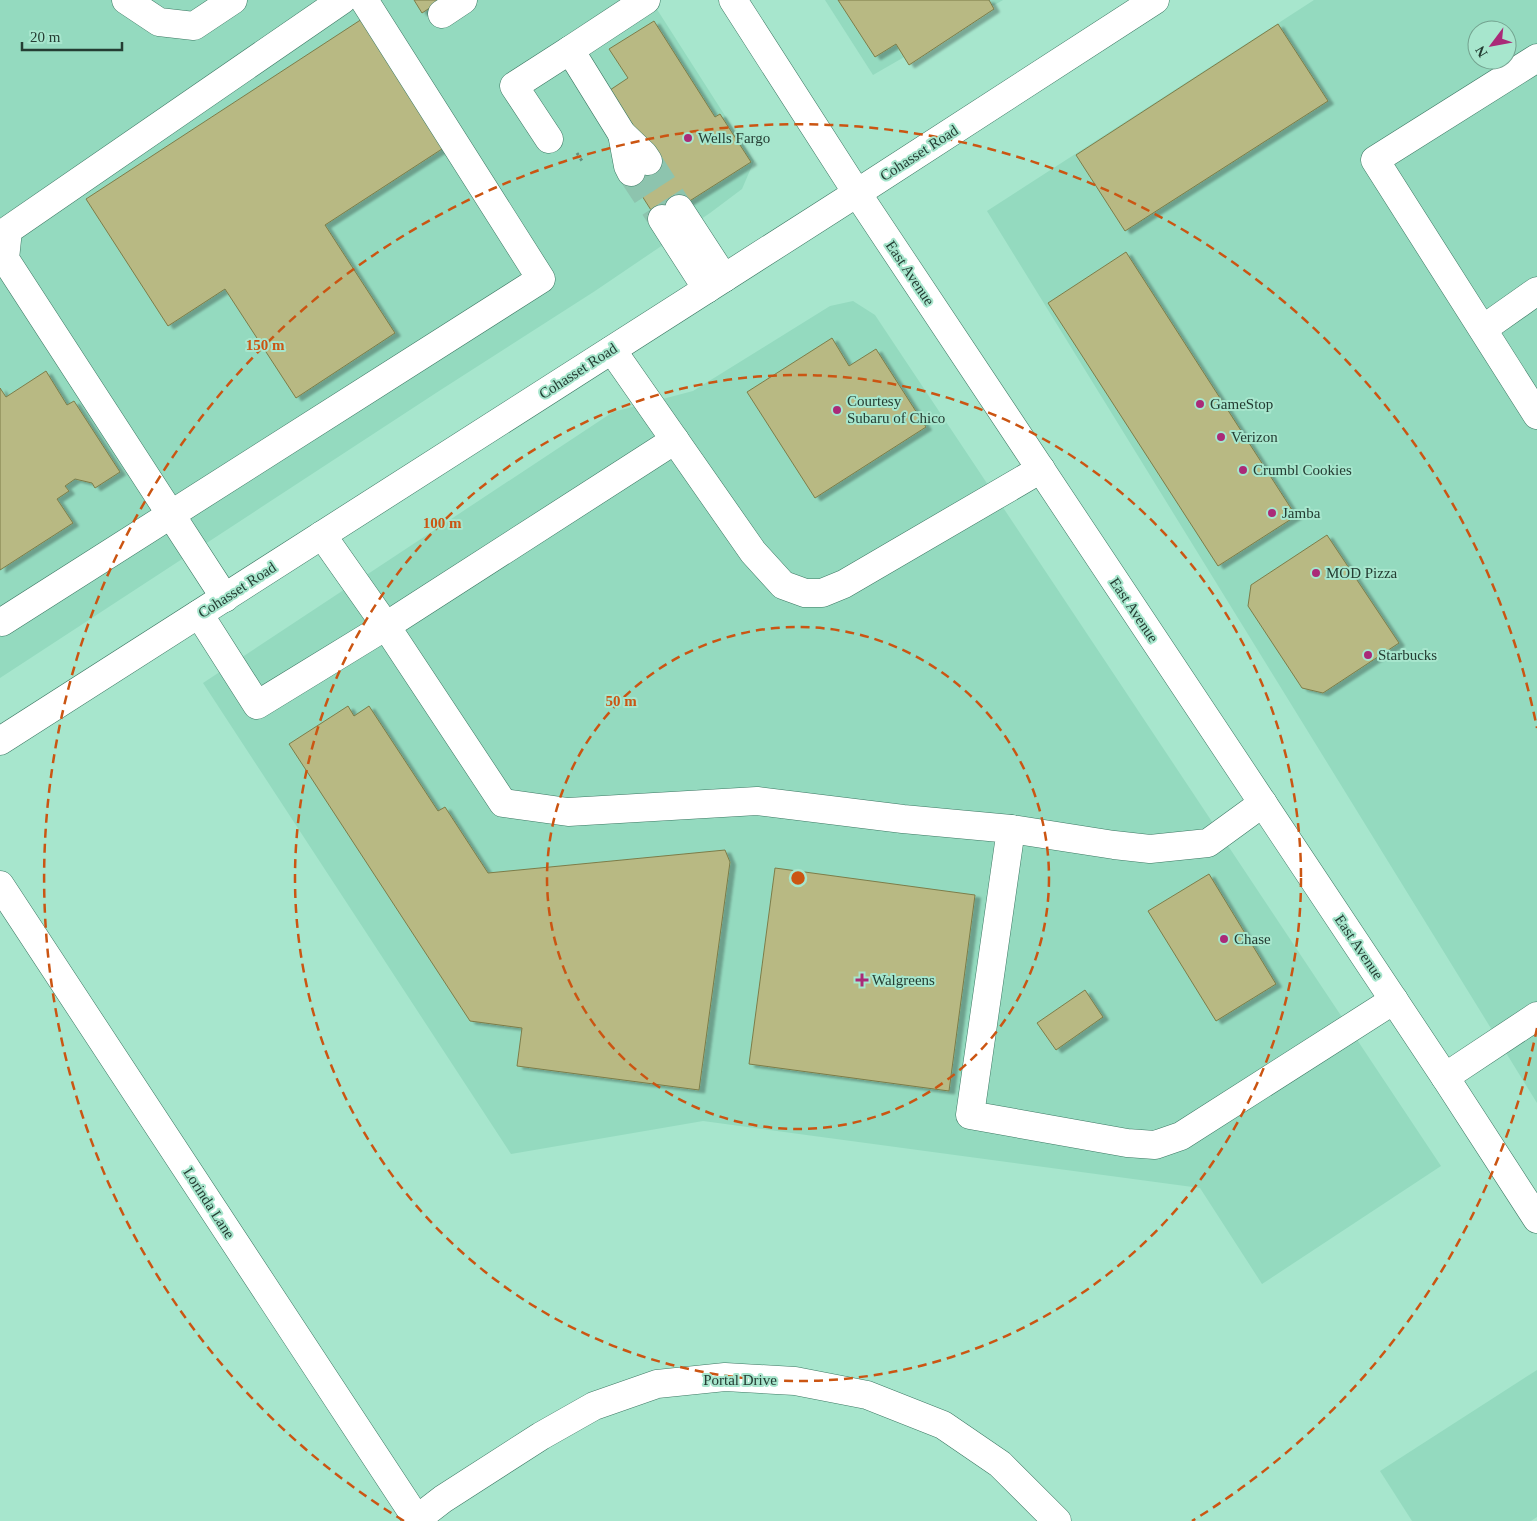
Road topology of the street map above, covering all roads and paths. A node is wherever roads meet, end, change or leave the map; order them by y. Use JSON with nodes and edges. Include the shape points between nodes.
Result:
{"nodes":[{"id":1,"x":126,"y":0,"type":"edge"},
{"id":2,"x":234,"y":0,"type":"edge"},
{"id":3,"x":342,"y":0,"type":"edge"},
{"id":4,"x":364,"y":0,"type":"edge"},
{"id":5,"x":646,"y":0,"type":"edge"},
{"id":6,"x":733,"y":0,"type":"edge"},
{"id":7,"x":1155,"y":0,"type":"edge"},
{"id":8,"x":570,"y":50,"type":"junction"},
{"id":9,"x":1537,"y":58,"type":"edge"},
{"id":10,"x":549,"y":139,"type":"dead end"},
{"id":11,"x":640,"y":166,"type":"tunnel mouth"},
{"id":12,"x":857,"y":193,"type":"junction"},
{"id":13,"x":670,"y":214,"type":"tunnel mouth"},
{"id":14,"x":4,"y":224,"type":"edge"},
{"id":15,"x":3,"y":260,"type":"edge"},
{"id":16,"x":715,"y":284,"type":"junction"},
{"id":17,"x":1537,"y":291,"type":"edge"},
{"id":18,"x":1483,"y":329,"type":"junction"},
{"id":19,"x":612,"y":350,"type":"junction"},
{"id":20,"x":1537,"y":415,"type":"edge"},
{"id":21,"x":674,"y":440,"type":"junction"},
{"id":22,"x":1041,"y":470,"type":"junction"},
{"id":23,"x":171,"y":514,"type":"junction"},
{"id":24,"x":322,"y":535,"type":"junction"},
{"id":25,"x":225,"y":598,"type":"junction"},
{"id":26,"x":200,"y":614,"type":"junction"},
{"id":27,"x":2,"y":622,"type":"dead end"},
{"id":28,"x":386,"y":626,"type":"junction"},
{"id":29,"x":0,"y":741,"type":"edge"},
{"id":30,"x":1263,"y":803,"type":"junction"},
{"id":31,"x":1011,"y":829,"type":"junction"},
{"id":32,"x":0,"y":885,"type":"edge"},
{"id":33,"x":1394,"y":1000,"type":"junction"},
{"id":34,"x":1537,"y":1016,"type":"edge"},
{"id":35,"x":1445,"y":1077,"type":"junction"},
{"id":36,"x":1537,"y":1219,"type":"edge"},
{"id":37,"x":417,"y":1520,"type":"edge"},
{"id":38,"x":1057,"y":1521,"type":"edge"}],
"edges":[{"from":1,"to":2,"type":"street","via":[[158,22],[194,26]]},
{"from":3,"to":14,"type":"street"},
{"from":4,"to":23,"type":"street","via":[[541,279]]},
{"from":5,"to":8,"type":"street"},
{"from":6,"to":12,"type":"street","name":"East Avenue"},
{"from":7,"to":12,"type":"street","name":"Cohasset Road"},
{"from":8,"to":10,"type":"street","via":[[514,86]]},
{"from":8,"to":11,"type":"street","via":[[622,134],[628,166]]},
{"from":9,"to":18,"type":"street","via":[[1375,160]]},
{"from":12,"to":16,"type":"street","name":"Cohasset Road"},
{"from":12,"to":22,"type":"street","name":"East Avenue"},
{"from":13,"to":16,"type":"street"},
{"from":14,"to":15,"type":"street"},
{"from":15,"to":23,"type":"street"},
{"from":16,"to":19,"type":"street","name":"Cohasset Road"},
{"from":17,"to":18,"type":"street"},
{"from":18,"to":20,"type":"street"},
{"from":19,"to":21,"type":"street"},
{"from":19,"to":24,"type":"street","name":"Cohasset Road"},
{"from":21,"to":22,"type":"street","via":[[753,552],[783,585],[805,593],[822,593],[844,584]]},
{"from":21,"to":28,"type":"street"},
{"from":22,"to":30,"type":"street","name":"East Avenue"},
{"from":23,"to":25,"type":"street"},
{"from":23,"to":27,"type":"street"},
{"from":24,"to":25,"type":"street","name":"Cohasset Road"},
{"from":24,"to":28,"type":"street"},
{"from":25,"to":26,"type":"street","name":"Cohasset Road"},
{"from":26,"to":28,"type":"street","via":[[257,705]]},
{"from":26,"to":29,"type":"street","name":"Cohasset Road"},
{"from":28,"to":31,"type":"street","via":[[502,803],[568,812],[757,802]]},
{"from":30,"to":31,"type":"street","via":[[1208,843],[1150,849]]},
{"from":30,"to":33,"type":"street","name":"East Avenue"},
{"from":31,"to":33,"type":"street","via":[[970,1114],[1127,1143],[1155,1145],[1188,1132]]},
{"from":32,"to":37,"type":"street","name":"Lorinda Lane"},
{"from":33,"to":35,"type":"street","name":"East Avenue"},
{"from":34,"to":35,"type":"street"},
{"from":35,"to":36,"type":"street","name":"East Avenue"},
{"from":37,"to":38,"type":"street","name":"Portal Drive","via":[[443,1499],[594,1406],[657,1384],[725,1377],[795,1381],[867,1395],[943,1426],[1000,1464]]}]}
